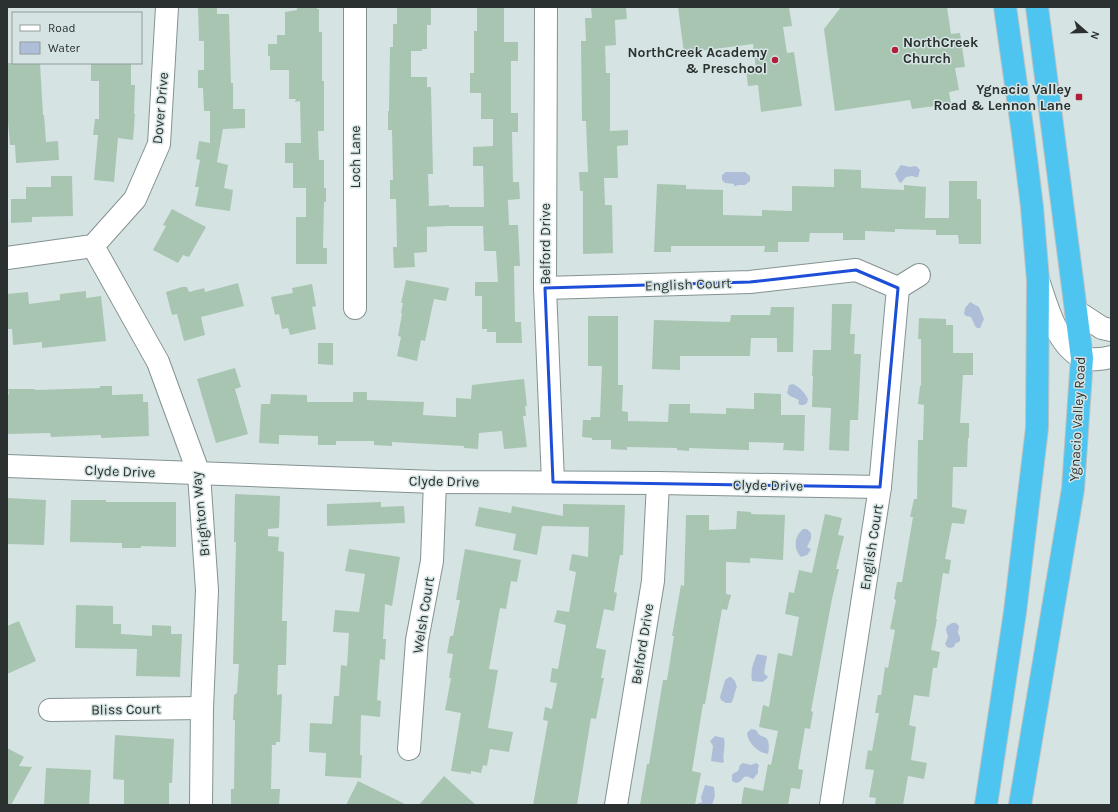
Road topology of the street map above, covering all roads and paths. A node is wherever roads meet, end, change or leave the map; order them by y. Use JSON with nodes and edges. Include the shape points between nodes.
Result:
{"nodes":[{"id":1,"x":167,"y":7,"type":"edge"},
{"id":2,"x":355,"y":7,"type":"edge"},
{"id":3,"x":546,"y":7,"type":"edge"},
{"id":4,"x":1005,"y":7,"type":"edge"},
{"id":5,"x":1037,"y":7,"type":"edge"},
{"id":6,"x":93,"y":246,"type":"junction"},
{"id":7,"x":7,"y":258,"type":"edge"},
{"id":8,"x":919,"y":275,"type":"dead end"},
{"id":9,"x":1038,"y":280,"type":"junction"},
{"id":10,"x":545,"y":288,"type":"junction"},
{"id":11,"x":898,"y":288,"type":"junction"},
{"id":12,"x":355,"y":308,"type":"dead end"},
{"id":13,"x":1076,"y":311,"type":"junction"},
{"id":14,"x":1111,"y":330,"type":"edge"},
{"id":15,"x":1111,"y":357,"type":"edge"},
{"id":16,"x":1082,"y":358,"type":"junction"},
{"id":17,"x":7,"y":466,"type":"edge"},
{"id":18,"x":199,"y":474,"type":"junction"},
{"id":19,"x":435,"y":482,"type":"junction"},
{"id":20,"x":553,"y":482,"type":"junction"},
{"id":21,"x":658,"y":483,"type":"junction"},
{"id":22,"x":880,"y":487,"type":"junction"},
{"id":23,"x":202,"y":708,"type":"junction"},
{"id":24,"x":50,"y":710,"type":"dead end"},
{"id":25,"x":409,"y":749,"type":"dead end"},
{"id":26,"x":201,"y":805,"type":"edge"},
{"id":27,"x":616,"y":805,"type":"edge"},
{"id":28,"x":831,"y":805,"type":"edge"},
{"id":29,"x":986,"y":805,"type":"edge"},
{"id":30,"x":1020,"y":805,"type":"edge"}],
"edges":[{"from":1,"to":6,"type":"street","name":"Dover Drive","via":[[159,144],[135,199]]},
{"from":2,"to":12,"type":"street","name":"Loch Lane"},
{"from":3,"to":10,"type":"street","name":"Belford Drive"},
{"from":4,"to":9,"type":"highway","via":[[1032,200]]},
{"from":5,"to":13,"type":"highway","name":"Ygnacio Valley Road"},
{"from":6,"to":7,"type":"street"},
{"from":6,"to":18,"type":"street","name":"Brighton Way","via":[[158,362]]},
{"from":8,"to":11,"type":"street"},
{"from":9,"to":16,"type":"street","via":[[1051,320],[1069,348]]},
{"from":9,"to":29,"type":"highway","via":[[1037,428],[1015,612]]},
{"from":10,"to":11,"type":"street","name":"English Court","via":[[750,282],[856,270]]},
{"from":10,"to":20,"type":"street","name":"Belford Drive"},
{"from":11,"to":22,"type":"street","name":"English Court"},
{"from":13,"to":14,"type":"street","via":[[1102,328]]},
{"from":13,"to":16,"type":"highway","name":"Ygnacio Valley Road"},
{"from":15,"to":16,"type":"street"},
{"from":16,"to":30,"type":"highway","name":"Ygnacio Valley Road","via":[[1073,489]]},
{"from":17,"to":18,"type":"street","name":"Clyde Drive"},
{"from":18,"to":19,"type":"street","name":"Clyde Drive"},
{"from":18,"to":23,"type":"street","name":"Brighton Way","via":[[207,590]]},
{"from":19,"to":20,"type":"street","name":"Clyde Drive"},
{"from":19,"to":25,"type":"street","name":"Welsh Court","via":[[432,561],[418,640]]},
{"from":20,"to":21,"type":"street","name":"Clyde Drive"},
{"from":21,"to":22,"type":"street","name":"Clyde Drive"},
{"from":21,"to":27,"type":"street","name":"Belford Drive","via":[[653,581]]},
{"from":22,"to":28,"type":"street","name":"English Court"},
{"from":23,"to":24,"type":"street","name":"Bliss Court"},
{"from":23,"to":26,"type":"street","name":"Brighton Way"}]}
